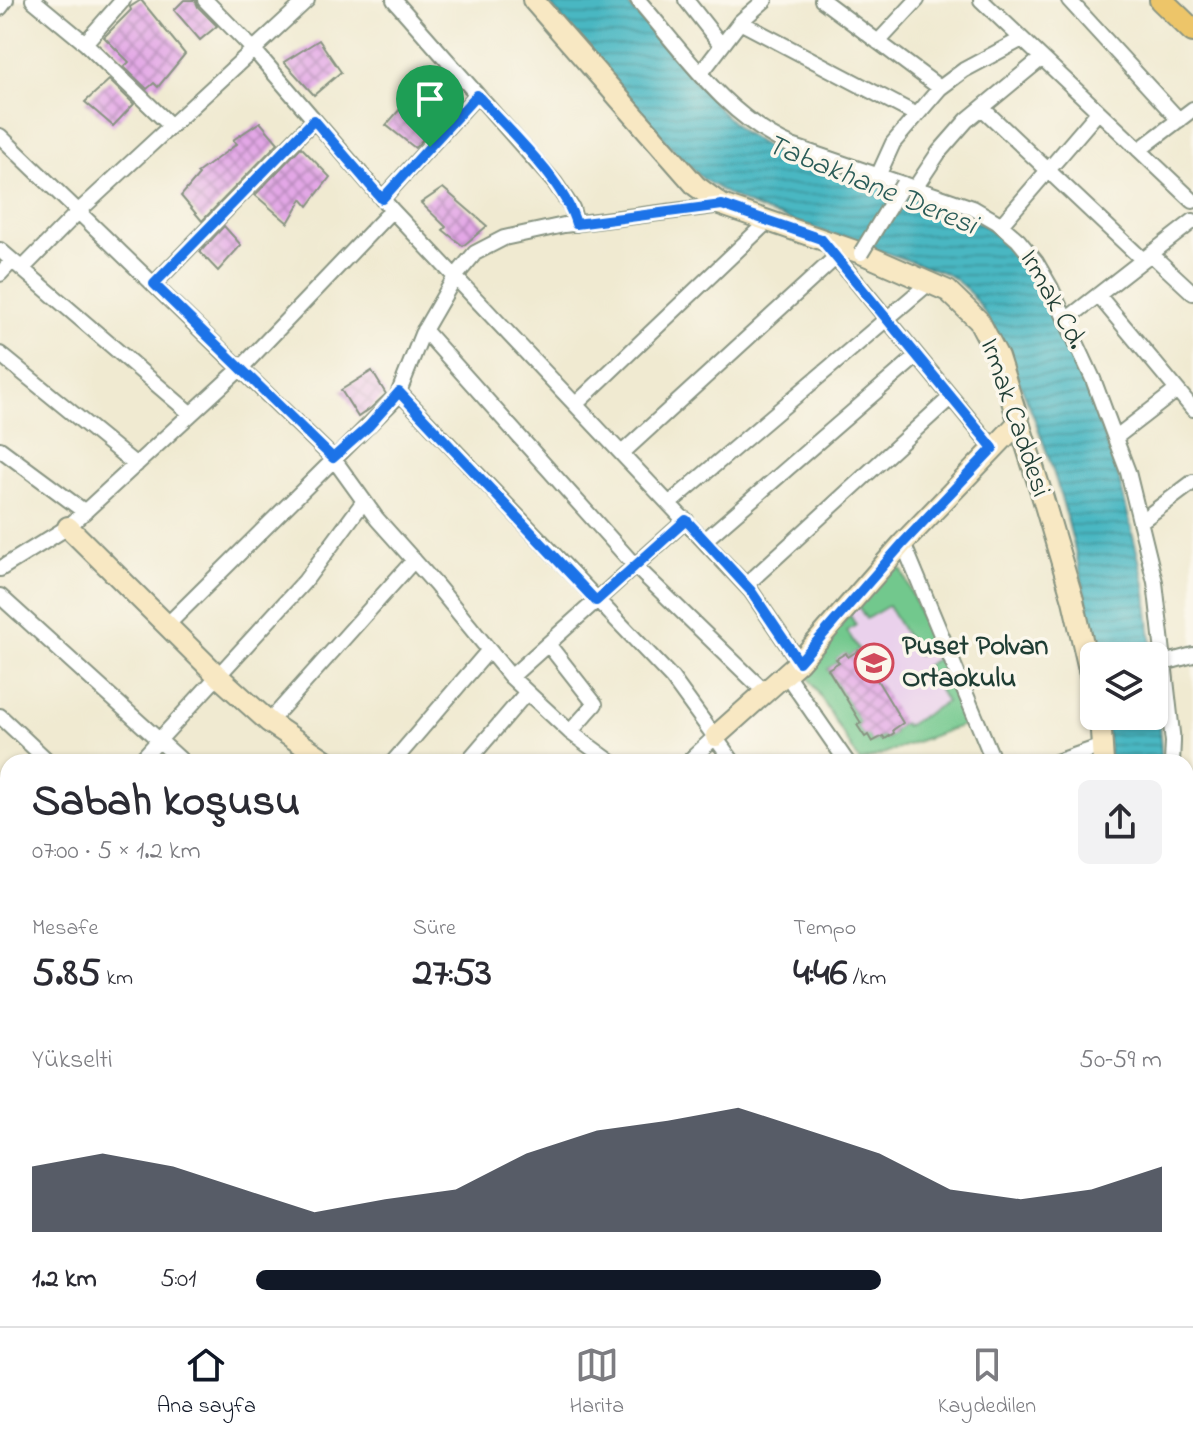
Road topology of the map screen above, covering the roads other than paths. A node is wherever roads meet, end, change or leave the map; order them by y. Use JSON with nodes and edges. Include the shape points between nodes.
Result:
{"nodes":[{"id":1,"x":6,"y":0,"type":"edge"},
{"id":2,"x":33,"y":0,"type":"edge"},
{"id":3,"x":123,"y":0,"type":"edge"},
{"id":4,"x":205,"y":0,"type":"edge"},
{"id":5,"x":307,"y":0,"type":"edge"},
{"id":6,"x":394,"y":0,"type":"edge"},
{"id":7,"x":533,"y":0,"type":"edge"},
{"id":8,"x":638,"y":0,"type":"edge"},
{"id":9,"x":686,"y":0,"type":"edge"},
{"id":10,"x":765,"y":0,"type":"edge"},
{"id":11,"x":822,"y":0,"type":"edge"},
{"id":12,"x":916,"y":0,"type":"edge"},
{"id":13,"x":981,"y":0,"type":"edge"},
{"id":14,"x":1069,"y":0,"type":"edge"},
{"id":15,"x":1161,"y":0,"type":"edge"},
{"id":16,"x":0,"y":8,"type":"edge"},
{"id":17,"x":740,"y":22,"type":"junction"},
{"id":18,"x":1193,"y":31,"type":"edge"},
{"id":19,"x":1022,"y":39,"type":"junction"},
{"id":20,"x":878,"y":42,"type":"junction"},
{"id":21,"x":85,"y":43,"type":"junction"},
{"id":22,"x":722,"y":46,"type":"junction"},
{"id":23,"x":254,"y":50,"type":"junction"},
{"id":24,"x":1042,"y":58,"type":"junction"},
{"id":25,"x":701,"y":73,"type":"junction"},
{"id":26,"x":940,"y":88,"type":"junction"},
{"id":27,"x":477,"y":95,"type":"junction"},
{"id":28,"x":982,"y":108,"type":"junction"},
{"id":29,"x":1193,"y":109,"type":"edge"},
{"id":30,"x":1098,"y":112,"type":"junction"},
{"id":31,"x":917,"y":115,"type":"junction"},
{"id":32,"x":314,"y":120,"type":"junction"},
{"id":33,"x":1179,"y":120,"type":"junction"},
{"id":34,"x":171,"y":126,"type":"junction"},
{"id":35,"x":0,"y":136,"type":"edge"},
{"id":36,"x":1139,"y":150,"type":"junction"},
{"id":37,"x":1048,"y":171,"type":"junction"},
{"id":38,"x":878,"y":176,"type":"junction"},
{"id":39,"x":909,"y":186,"type":"junction"},
{"id":40,"x":1193,"y":201,"type":"edge"},
{"id":41,"x":387,"y":204,"type":"junction"},
{"id":42,"x":722,"y":205,"type":"junction"},
{"id":43,"x":79,"y":211,"type":"junction"},
{"id":44,"x":768,"y":221,"type":"junction"},
{"id":45,"x":1193,"y":221,"type":"edge"},
{"id":46,"x":576,"y":224,"type":"junction"},
{"id":47,"x":1001,"y":225,"type":"junction"},
{"id":48,"x":821,"y":239,"type":"junction"},
{"id":49,"x":0,"y":250,"type":"edge"},
{"id":50,"x":861,"y":253,"type":"junction"},
{"id":51,"x":836,"y":257,"type":"junction"},
{"id":52,"x":1147,"y":257,"type":"junction"},
{"id":53,"x":17,"y":265,"type":"junction"},
{"id":54,"x":0,"y":274,"type":"edge"},
{"id":55,"x":455,"y":277,"type":"junction"},
{"id":56,"x":929,"y":283,"type":"junction"},
{"id":57,"x":154,"y":284,"type":"junction"},
{"id":58,"x":1193,"y":293,"type":"edge"},
{"id":59,"x":1098,"y":295,"type":"junction"},
{"id":60,"x":887,"y":319,"type":"junction"},
{"id":61,"x":1066,"y":320,"type":"junction"},
{"id":62,"x":424,"y":330,"type":"junction"},
{"id":63,"x":0,"y":354,"type":"edge"},
{"id":64,"x":917,"y":356,"type":"junction"},
{"id":65,"x":241,"y":368,"type":"junction"},
{"id":66,"x":1177,"y":390,"type":"junction"},
{"id":67,"x":399,"y":392,"type":"junction"},
{"id":68,"x":951,"y":397,"type":"junction"},
{"id":69,"x":576,"y":404,"type":"junction"},
{"id":70,"x":1193,"y":409,"type":"edge"},
{"id":71,"x":191,"y":414,"type":"junction"},
{"id":72,"x":1019,"y":422,"type":"junction"},
{"id":73,"x":1115,"y":438,"type":"junction"},
{"id":74,"x":993,"y":448,"type":"junction"},
{"id":75,"x":0,"y":449,"type":"edge"},
{"id":76,"x":622,"y":453,"type":"junction"},
{"id":77,"x":333,"y":458,"type":"junction"},
{"id":78,"x":136,"y":465,"type":"junction"},
{"id":79,"x":1193,"y":482,"type":"edge"},
{"id":80,"x":364,"y":501,"type":"junction"},
{"id":81,"x":670,"y":503,"type":"junction"},
{"id":82,"x":85,"y":512,"type":"junction"},
{"id":83,"x":686,"y":520,"type":"junction"},
{"id":84,"x":1140,"y":522,"type":"junction"},
{"id":85,"x":68,"y":527,"type":"junction"},
{"id":86,"x":705,"y":540,"type":"junction"},
{"id":87,"x":903,"y":543,"type":"junction"},
{"id":88,"x":414,"y":560,"type":"junction"},
{"id":89,"x":635,"y":566,"type":"junction"},
{"id":90,"x":0,"y":569,"type":"edge"},
{"id":91,"x":746,"y":585,"type":"junction"},
{"id":92,"x":0,"y":596,"type":"edge"},
{"id":93,"x":596,"y":601,"type":"junction"},
{"id":94,"x":166,"y":626,"type":"junction"},
{"id":95,"x":1083,"y":642,"type":"edge"},
{"id":96,"x":1162,"y":642,"type":"edge"},
{"id":97,"x":548,"y":644,"type":"junction"},
{"id":98,"x":489,"y":650,"type":"junction"},
{"id":99,"x":1193,"y":655,"type":"edge"},
{"id":100,"x":1168,"y":662,"type":"edge"},
{"id":101,"x":793,"y":668,"type":"junction"},
{"id":102,"x":218,"y":676,"type":"junction"},
{"id":103,"x":511,"y":677,"type":"junction"},
{"id":104,"x":527,"y":692,"type":"junction"},
{"id":105,"x":765,"y":692,"type":"junction"},
{"id":106,"x":1168,"y":713,"type":"edge"},
{"id":107,"x":0,"y":716,"type":"edge"},
{"id":108,"x":269,"y":722,"type":"junction"},
{"id":109,"x":1101,"y":730,"type":"edge"},
{"id":110,"x":570,"y":732,"type":"junction"},
{"id":111,"x":716,"y":736,"type":"junction"},
{"id":112,"x":159,"y":740,"type":"junction"},
{"id":113,"x":40,"y":754,"type":"edge"},
{"id":114,"x":146,"y":754,"type":"edge"},
{"id":115,"x":174,"y":754,"type":"edge"},
{"id":116,"x":316,"y":754,"type":"edge"},
{"id":117,"x":400,"y":754,"type":"edge"},
{"id":118,"x":474,"y":754,"type":"edge"},
{"id":119,"x":600,"y":754,"type":"edge"},
{"id":120,"x":697,"y":754,"type":"edge"},
{"id":121,"x":728,"y":754,"type":"edge"},
{"id":122,"x":842,"y":754,"type":"edge"},
{"id":123,"x":991,"y":754,"type":"edge"},
{"id":124,"x":1103,"y":754,"type":"edge"},
{"id":125,"x":1171,"y":754,"type":"edge"}],
"edges":[{"from":1,"to":16,"type":"street"},
{"from":2,"to":21,"type":"street"},
{"from":3,"to":21,"type":"street"},
{"from":4,"to":23,"type":"street"},
{"from":5,"to":23,"type":"street"},
{"from":6,"to":27,"type":"street"},
{"from":7,"to":42,"type":"street","name":"Irmak Caddesi","via":[[696,186]]},
{"from":8,"to":25,"type":"street","name":"Irmak Cd."},
{"from":9,"to":22,"type":"street"},
{"from":10,"to":17,"type":"street"},
{"from":11,"to":20,"type":"street"},
{"from":12,"to":20,"type":"street"},
{"from":13,"to":19,"type":"street"},
{"from":14,"to":33,"type":"street"},
{"from":15,"to":18,"type":"main road"},
{"from":17,"to":22,"type":"street"},
{"from":17,"to":31,"type":"street"},
{"from":19,"to":24,"type":"street"},
{"from":19,"to":26,"type":"street"},
{"from":20,"to":26,"type":"street"},
{"from":21,"to":34,"type":"street"},
{"from":22,"to":25,"type":"street"},
{"from":23,"to":32,"type":"street"},
{"from":23,"to":34,"type":"street"},
{"from":24,"to":28,"type":"street"},
{"from":24,"to":30,"type":"street"},
{"from":25,"to":38,"type":"street","name":"Irmak Cd.","via":[[747,122],[768,136]]},
{"from":26,"to":31,"type":"street"},
{"from":27,"to":41,"type":"street"},
{"from":27,"to":46,"type":"street","via":[[555,183]]},
{"from":28,"to":37,"type":"street"},
{"from":28,"to":39,"type":"street"},
{"from":29,"to":33,"type":"street"},
{"from":30,"to":36,"type":"street"},
{"from":30,"to":37,"type":"street"},
{"from":31,"to":38,"type":"street","via":[[893,143]]},
{"from":32,"to":41,"type":"street"},
{"from":32,"to":57,"type":"street"},
{"from":33,"to":36,"type":"street"},
{"from":34,"to":43,"type":"street"},
{"from":35,"to":43,"type":"street"},
{"from":36,"to":40,"type":"street"},
{"from":37,"to":47,"type":"street"},
{"from":37,"to":52,"type":"street"},
{"from":38,"to":39,"type":"street","name":"Irmak Cd."},
{"from":39,"to":47,"type":"street","name":"Irmak Cd.","via":[[973,208]]},
{"from":39,"to":50,"type":"street","bridge":true},
{"from":41,"to":55,"type":"street"},
{"from":41,"to":65,"type":"street"},
{"from":42,"to":44,"type":"street","name":"Irmak Caddesi"},
{"from":42,"to":46,"type":"street"},
{"from":43,"to":53,"type":"street"},
{"from":43,"to":57,"type":"street"},
{"from":44,"to":48,"type":"street","name":"Irmak Caddesi"},
{"from":44,"to":69,"type":"street"},
{"from":45,"to":52,"type":"street"},
{"from":46,"to":55,"type":"street","via":[[504,238],[475,253]]},
{"from":47,"to":61,"type":"street","name":"Irmak Cd.","via":[[1036,262]]},
{"from":48,"to":50,"type":"street","name":"Irmak Caddesi"},
{"from":48,"to":51,"type":"street"},
{"from":49,"to":53,"type":"street"},
{"from":50,"to":56,"type":"street","name":"Irmak Caddesi"},
{"from":51,"to":60,"type":"street"},
{"from":51,"to":76,"type":"street"},
{"from":52,"to":58,"type":"street"},
{"from":52,"to":59,"type":"street"},
{"from":53,"to":54,"type":"street"},
{"from":53,"to":71,"type":"street"},
{"from":55,"to":62,"type":"street"},
{"from":55,"to":69,"type":"street"},
{"from":56,"to":60,"type":"street"},
{"from":56,"to":72,"type":"street","name":"Irmak Caddesi","via":[[948,291],[979,321],[998,357]]},
{"from":57,"to":65,"type":"street"},
{"from":59,"to":61,"type":"street"},
{"from":59,"to":66,"type":"street"},
{"from":60,"to":64,"type":"street"},
{"from":60,"to":81,"type":"street"},
{"from":61,"to":73,"type":"street","name":"Irmak Cd."},
{"from":62,"to":67,"type":"street"},
{"from":62,"to":89,"type":"street"},
{"from":63,"to":78,"type":"street"},
{"from":64,"to":68,"type":"street"},
{"from":64,"to":86,"type":"street"},
{"from":65,"to":71,"type":"street"},
{"from":65,"to":77,"type":"street"},
{"from":66,"to":70,"type":"street"},
{"from":66,"to":73,"type":"street"},
{"from":67,"to":77,"type":"street"},
{"from":67,"to":93,"type":"street"},
{"from":68,"to":74,"type":"street"},
{"from":68,"to":91,"type":"street"},
{"from":69,"to":76,"type":"street"},
{"from":71,"to":78,"type":"street"},
{"from":72,"to":74,"type":"street"},
{"from":72,"to":95,"type":"street","name":"Irmak Caddesi"},
{"from":73,"to":84,"type":"street","name":"Irmak Cd."},
{"from":74,"to":87,"type":"street"},
{"from":75,"to":82,"type":"street"},
{"from":76,"to":81,"type":"street"},
{"from":77,"to":80,"type":"street"},
{"from":77,"to":94,"type":"street"},
{"from":78,"to":82,"type":"street"},
{"from":79,"to":84,"type":"street"},
{"from":80,"to":88,"type":"street"},
{"from":80,"to":102,"type":"street","via":[[305,581]]},
{"from":81,"to":83,"type":"street"},
{"from":82,"to":85,"type":"street"},
{"from":83,"to":86,"type":"street"},
{"from":83,"to":89,"type":"street"},
{"from":84,"to":96,"type":"street","name":"Irmak Cd.","via":[[1155,582]]},
{"from":85,"to":90,"type":"street"},
{"from":85,"to":94,"type":"street"},
{"from":86,"to":91,"type":"street"},
{"from":87,"to":101,"type":"street"},
{"from":87,"to":123,"type":"street"},
{"from":88,"to":98,"type":"street"},
{"from":88,"to":108,"type":"street"},
{"from":89,"to":93,"type":"street"},
{"from":89,"to":105,"type":"street"},
{"from":91,"to":101,"type":"street"},
{"from":92,"to":112,"type":"street"},
{"from":93,"to":97,"type":"street"},
{"from":93,"to":111,"type":"street","via":[[672,678]]},
{"from":94,"to":102,"type":"street"},
{"from":97,"to":103,"type":"street"},
{"from":97,"to":110,"type":"street","via":[[595,704]]},
{"from":98,"to":103,"type":"street"},
{"from":98,"to":117,"type":"street"},
{"from":99,"to":100,"type":"street"},
{"from":101,"to":105,"type":"street"},
{"from":101,"to":122,"type":"street"},
{"from":102,"to":108,"type":"street"},
{"from":102,"to":112,"type":"street"},
{"from":103,"to":104,"type":"street"},
{"from":104,"to":110,"type":"street"},
{"from":104,"to":118,"type":"street"},
{"from":105,"to":111,"type":"street"},
{"from":106,"to":125,"type":"street","name":"Irmak Cd."},
{"from":107,"to":113,"type":"street"},
{"from":108,"to":116,"type":"street"},
{"from":109,"to":124,"type":"street"},
{"from":110,"to":119,"type":"street"},
{"from":111,"to":120,"type":"street"},
{"from":111,"to":121,"type":"street"},
{"from":112,"to":114,"type":"street"},
{"from":112,"to":115,"type":"street"}]}
